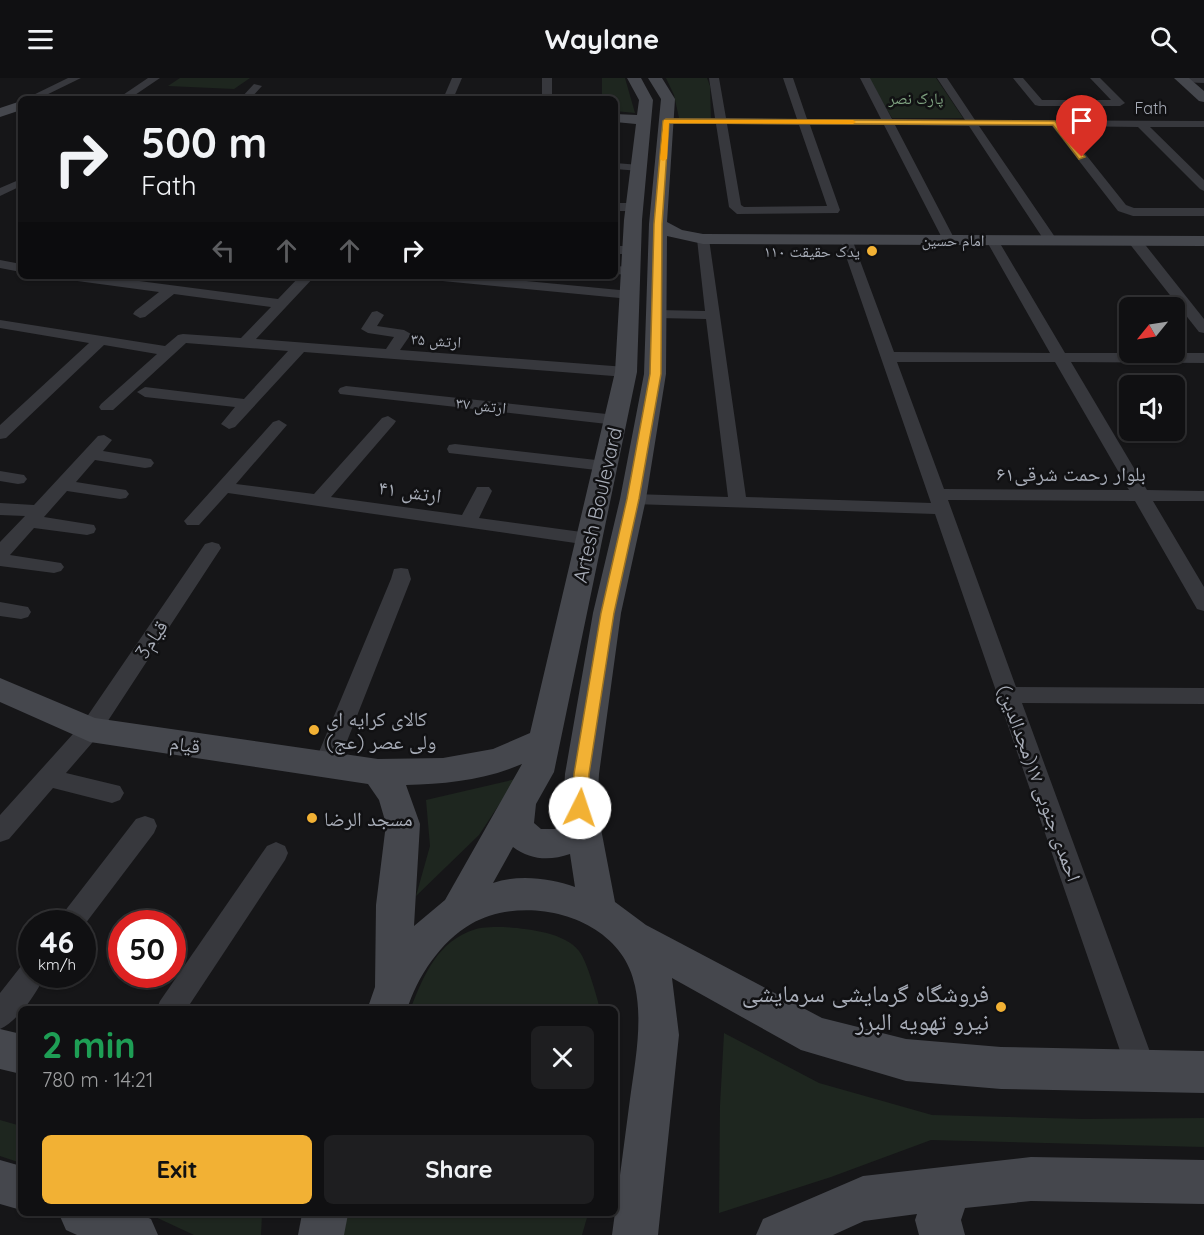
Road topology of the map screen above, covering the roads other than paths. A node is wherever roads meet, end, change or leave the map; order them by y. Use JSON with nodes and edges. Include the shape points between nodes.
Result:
{"nodes":[{"id":1,"x":76,"y":78,"type":"edge"},
{"id":2,"x":155,"y":78,"type":"edge"},
{"id":3,"x":457,"y":78,"type":"edge"},
{"id":4,"x":547,"y":78,"type":"edge"},
{"id":5,"x":634,"y":78,"type":"edge"},
{"id":6,"x":655,"y":78,"type":"edge"},
{"id":7,"x":714,"y":78,"type":"edge"},
{"id":8,"x":788,"y":78,"type":"edge"},
{"id":9,"x":865,"y":78,"type":"edge"},
{"id":10,"x":943,"y":78,"type":"edge"},
{"id":11,"x":1018,"y":78,"type":"edge"},
{"id":12,"x":1095,"y":78,"type":"edge"},
{"id":13,"x":1182,"y":79,"type":"edge"},
{"id":14,"x":1204,"y":80,"type":"edge"},
{"id":15,"x":257,"y":86,"type":"dead end"},
{"id":16,"x":38,"y":96,"type":"edge"},
{"id":17,"x":127,"y":96,"type":"edge"},
{"id":18,"x":248,"y":96,"type":"edge"},
{"id":19,"x":449,"y":96,"type":"edge"},
{"id":20,"x":547,"y":96,"type":"edge"},
{"id":21,"x":1204,"y":98,"type":"edge"},
{"id":22,"x":18,"y":103,"type":"edge"},
{"id":23,"x":0,"y":104,"type":"edge"},
{"id":24,"x":18,"y":105,"type":"edge"},
{"id":25,"x":0,"y":113,"type":"edge"},
{"id":26,"x":618,"y":118,"type":"edge"},
{"id":27,"x":655,"y":121,"type":"junction"},
{"id":28,"x":720,"y":121,"type":"junction"},
{"id":29,"x":804,"y":122,"type":"junction"},
{"id":30,"x":886,"y":122,"type":"junction"},
{"id":31,"x":972,"y":123,"type":"junction"},
{"id":32,"x":1055,"y":123,"type":"junction"},
{"id":33,"x":1140,"y":123,"type":"junction"},
{"id":34,"x":1204,"y":124,"type":"edge"},
{"id":35,"x":618,"y":166,"type":"edge"},
{"id":36,"x":639,"y":168,"type":"junction"},
{"id":37,"x":0,"y":177,"type":"edge"},
{"id":38,"x":18,"y":180,"type":"edge"},
{"id":39,"x":18,"y":183,"type":"edge"},
{"id":40,"x":1204,"y":187,"type":"edge"},
{"id":41,"x":0,"y":192,"type":"edge"},
{"id":42,"x":625,"y":207,"type":"edge"},
{"id":43,"x":1204,"y":212,"type":"edge"},
{"id":44,"x":658,"y":224,"type":"junction"},
{"id":45,"x":703,"y":239,"type":"junction"},
{"id":46,"x":846,"y":239,"type":"junction"},
{"id":47,"x":949,"y":240,"type":"junction"},
{"id":48,"x":992,"y":240,"type":"junction"},
{"id":49,"x":1051,"y":240,"type":"junction"},
{"id":50,"x":1134,"y":240,"type":"junction"},
{"id":51,"x":1204,"y":241,"type":"edge"},
{"id":52,"x":623,"y":260,"type":"edge"},
{"id":53,"x":0,"y":264,"type":"edge"},
{"id":54,"x":658,"y":265,"type":"junction"},
{"id":55,"x":18,"y":267,"type":"edge"},
{"id":56,"x":208,"y":279,"type":"edge"},
{"id":57,"x":305,"y":279,"type":"edge"},
{"id":58,"x":463,"y":279,"type":"edge"},
{"id":59,"x":123,"y":280,"type":"edge"},
{"id":60,"x":169,"y":291,"type":"junction"},
{"id":61,"x":195,"y":294,"type":"junction"},
{"id":62,"x":630,"y":295,"type":"junction"},
{"id":63,"x":281,"y":304,"type":"junction"},
{"id":64,"x":140,"y":314,"type":"dead end"},
{"id":65,"x":657,"y":314,"type":"junction"},
{"id":66,"x":377,"y":315,"type":"dead end"},
{"id":67,"x":713,"y":315,"type":"junction"},
{"id":68,"x":0,"y":324,"type":"edge"},
{"id":69,"x":1204,"y":330,"type":"edge"},
{"id":70,"x":101,"y":340,"type":"junction"},
{"id":71,"x":243,"y":344,"type":"junction"},
{"id":72,"x":300,"y":347,"type":"junction"},
{"id":73,"x":168,"y":351,"type":"junction"},
{"id":74,"x":390,"y":354,"type":"junction"},
{"id":75,"x":888,"y":357,"type":"junction"},
{"id":76,"x":1060,"y":357,"type":"junction"},
{"id":77,"x":1204,"y":358,"type":"edge"},
{"id":78,"x":626,"y":372,"type":"junction"},
{"id":79,"x":346,"y":391,"type":"dead end"},
{"id":80,"x":145,"y":392,"type":"dead end"},
{"id":81,"x":248,"y":404,"type":"junction"},
{"id":82,"x":107,"y":406,"type":"dead end"},
{"id":83,"x":616,"y":420,"type":"junction"},
{"id":84,"x":388,"y":421,"type":"dead end"},
{"id":85,"x":229,"y":424,"type":"dead end"},
{"id":86,"x":279,"y":425,"type":"dead end"},
{"id":87,"x":0,"y":434,"type":"edge"},
{"id":88,"x":104,"y":440,"type":"dead end"},
{"id":89,"x":455,"y":449,"type":"dead end"},
{"id":90,"x":91,"y":454,"type":"junction"},
{"id":91,"x":145,"y":463,"type":"dead end"},
{"id":92,"x":605,"y":466,"type":"junction"},
{"id":93,"x":0,"y":476,"type":"edge"},
{"id":94,"x":18,"y":479,"type":"dead end"},
{"id":95,"x":62,"y":485,"type":"junction"},
{"id":96,"x":223,"y":487,"type":"junction"},
{"id":97,"x":483,"y":491,"type":"dead end"},
{"id":98,"x":120,"y":494,"type":"dead end"},
{"id":99,"x":1141,"y":496,"type":"junction"},
{"id":100,"x":1204,"y":496,"type":"edge"},
{"id":101,"x":633,"y":499,"type":"junction"},
{"id":102,"x":319,"y":500,"type":"junction"},
{"id":103,"x":738,"y":502,"type":"junction"},
{"id":104,"x":940,"y":502,"type":"junction"},
{"id":105,"x":0,"y":509,"type":"edge"},
{"id":106,"x":34,"y":516,"type":"junction"},
{"id":107,"x":193,"y":521,"type":"dead end"},
{"id":108,"x":468,"y":522,"type":"junction"},
{"id":109,"x":87,"y":529,"type":"dead end"},
{"id":110,"x":589,"y":539,"type":"junction"},
{"id":111,"x":212,"y":548,"type":"dead end"},
{"id":112,"x":0,"y":554,"type":"edge"},
{"id":113,"x":0,"y":560,"type":"edge"},
{"id":114,"x":54,"y":567,"type":"dead end"},
{"id":115,"x":401,"y":574,"type":"dead end"},
{"id":116,"x":1204,"y":604,"type":"edge"},
{"id":117,"x":0,"y":609,"type":"edge"},
{"id":118,"x":21,"y":612,"type":"dead end"},
{"id":119,"x":1,"y":692,"type":"edge"},
{"id":120,"x":1008,"y":695,"type":"junction"},
{"id":121,"x":1204,"y":696,"type":"edge"},
{"id":122,"x":90,"y":730,"type":"junction"},
{"id":123,"x":544,"y":741,"type":"junction"},
{"id":124,"x":326,"y":764,"type":"junction"},
{"id":125,"x":378,"y":772,"type":"junction"},
{"id":126,"x":49,"y":778,"type":"junction"},
{"id":127,"x":112,"y":793,"type":"dead end"},
{"id":128,"x":520,"y":800,"type":"junction"},
{"id":129,"x":583,"y":817,"type":"junction"},
{"id":130,"x":146,"y":826,"type":"dead end"},
{"id":131,"x":0,"y":832,"type":"edge"},
{"id":132,"x":276,"y":853,"type":"dead end"},
{"id":133,"x":81,"y":910,"type":"edge"},
{"id":134,"x":598,"y":910,"type":"junction"},
{"id":135,"x":458,"y":912,"type":"junction"},
{"id":136,"x":633,"y":937,"type":"junction"},
{"id":137,"x":21,"y":988,"type":"edge"},
{"id":138,"x":391,"y":999,"type":"edge"},
{"id":139,"x":173,"y":1006,"type":"edge"},
{"id":140,"x":0,"y":1015,"type":"edge"},
{"id":141,"x":0,"y":1049,"type":"edge"},
{"id":142,"x":18,"y":1053,"type":"edge"},
{"id":143,"x":1142,"y":1071,"type":"junction"},
{"id":144,"x":1204,"y":1072,"type":"edge"},
{"id":145,"x":0,"y":1182,"type":"edge"},
{"id":146,"x":1204,"y":1182,"type":"edge"},
{"id":147,"x":18,"y":1187,"type":"edge"},
{"id":148,"x":950,"y":1187,"type":"junction"},
{"id":149,"x":325,"y":1216,"type":"edge"},
{"id":150,"x":784,"y":1234,"type":"edge"},
{"id":151,"x":321,"y":1235,"type":"edge"},
{"id":152,"x":635,"y":1235,"type":"edge"},
{"id":153,"x":942,"y":1235,"type":"edge"}],
"edges":[{"from":1,"to":16,"type":"street"},
{"from":2,"to":17,"type":"street"},
{"from":3,"to":19,"type":"street"},
{"from":4,"to":20,"type":"street"},
{"from":5,"to":27,"type":"main road","name":"Artesh Boulevard"},
{"from":6,"to":27,"type":"main road","name":"Artesh Boulevard","via":[[668,99]]},
{"from":7,"to":28,"type":"street"},
{"from":8,"to":29,"type":"street"},
{"from":9,"to":30,"type":"street"},
{"from":10,"to":31,"type":"street"},
{"from":11,"to":12,"type":"street","via":[[1039,103],[1120,103]]},
{"from":13,"to":14,"type":"street"},
{"from":13,"to":21,"type":"main road"},
{"from":15,"to":18,"type":"street"},
{"from":22,"to":23,"type":"main road"},
{"from":24,"to":25,"type":"main road"},
{"from":26,"to":27,"type":"main road"},
{"from":27,"to":28,"type":"street","name":"Fath"},
{"from":27,"to":36,"type":"main road","name":"Artesh Boulevard"},
{"from":27,"to":44,"type":"main road","name":"Artesh Boulevard"},
{"from":28,"to":29,"type":"street","name":"Fath"},
{"from":28,"to":29,"type":"street","via":[[737,209],[834,210]]},
{"from":29,"to":30,"type":"street","name":"Fath"},
{"from":30,"to":31,"type":"street","name":"Fath"},
{"from":30,"to":47,"type":"street"},
{"from":31,"to":32,"type":"street","name":"Fath"},
{"from":31,"to":49,"type":"street"},
{"from":32,"to":33,"type":"street","name":"Fath"},
{"from":32,"to":43,"type":"street","via":[[1122,208]]},
{"from":33,"to":34,"type":"street","name":"Fath"},
{"from":33,"to":40,"type":"street"},
{"from":35,"to":36,"type":"street"},
{"from":36,"to":42,"type":"main road","name":"Artesh Boulevard"},
{"from":37,"to":38,"type":"street"},
{"from":39,"to":41,"type":"street"},
{"from":42,"to":52,"type":"main road","name":"Artesh Boulevard"},
{"from":44,"to":45,"type":"main road","name":"امام حسین","via":[[677,234]]},
{"from":44,"to":54,"type":"main road","name":"Artesh Boulevard"},
{"from":45,"to":46,"type":"main road","name":"امام حسین"},
{"from":45,"to":54,"type":"main road"},
{"from":45,"to":67,"type":"street"},
{"from":46,"to":47,"type":"main road","name":"امام حسین"},
{"from":46,"to":75,"type":"street","name":"احمدی جنوبی ۱۷(مجدالدین)"},
{"from":47,"to":48,"type":"main road","name":"امام حسین"},
{"from":48,"to":49,"type":"main road","name":"امام حسین"},
{"from":48,"to":76,"type":"street"},
{"from":49,"to":50,"type":"main road","name":"امام حسین"},
{"from":50,"to":51,"type":"main road","name":"امام حسین"},
{"from":50,"to":69,"type":"street"},
{"from":52,"to":62,"type":"main road","name":"Artesh Boulevard"},
{"from":53,"to":55,"type":"street"},
{"from":54,"to":65,"type":"main road","name":"Artesh Boulevard"},
{"from":56,"to":61,"type":"street"},
{"from":57,"to":63,"type":"street"},
{"from":58,"to":62,"type":"street"},
{"from":59,"to":60,"type":"street"},
{"from":60,"to":61,"type":"street"},
{"from":60,"to":64,"type":"street"},
{"from":61,"to":63,"type":"street"},
{"from":62,"to":78,"type":"main road","name":"Artesh Boulevard"},
{"from":63,"to":71,"type":"street"},
{"from":65,"to":67,"type":"street"},
{"from":65,"to":101,"type":"main road","name":"Artesh Boulevard","via":[[656,374]]},
{"from":66,"to":74,"type":"street","via":[[368,329],[404,334]]},
{"from":67,"to":103,"type":"street"},
{"from":68,"to":70,"type":"street"},
{"from":70,"to":73,"type":"street"},
{"from":70,"to":87,"type":"street"},
{"from":71,"to":72,"type":"street","name":"ارتش ۳۵"},
{"from":71,"to":73,"type":"street","name":"ارتش ۳۵","via":[[183,338]]},
{"from":72,"to":74,"type":"street","name":"ارتش ۳۵"},
{"from":72,"to":81,"type":"street"},
{"from":73,"to":82,"type":"street","name":"ارتش ۳۵"},
{"from":74,"to":78,"type":"street","name":"ارتش ۳۵"},
{"from":75,"to":76,"type":"street"},
{"from":75,"to":104,"type":"street","name":"احمدی جنوبی ۱۷(مجدالدین)"},
{"from":76,"to":77,"type":"street"},
{"from":76,"to":99,"type":"street"},
{"from":78,"to":83,"type":"main road","name":"Artesh Boulevard"},
{"from":79,"to":83,"type":"street","name":"ارتش ۳۷"},
{"from":80,"to":81,"type":"street"},
{"from":81,"to":85,"type":"street"},
{"from":83,"to":92,"type":"main road","name":"Artesh Boulevard"},
{"from":84,"to":102,"type":"street"},
{"from":86,"to":96,"type":"street"},
{"from":88,"to":90,"type":"street"},
{"from":89,"to":92,"type":"street"},
{"from":90,"to":91,"type":"street"},
{"from":90,"to":95,"type":"street"},
{"from":92,"to":110,"type":"main road","name":"Artesh Boulevard"},
{"from":93,"to":94,"type":"street"},
{"from":95,"to":98,"type":"street"},
{"from":95,"to":106,"type":"street"},
{"from":96,"to":102,"type":"street","name":"ارتش ۴۱"},
{"from":96,"to":107,"type":"street"},
{"from":97,"to":108,"type":"street"},
{"from":99,"to":100,"type":"street","name":"بلوار رحمت شرقی۶۱"},
{"from":99,"to":104,"type":"street","name":"بلوار رحمت شرقی۶۱"},
{"from":99,"to":116,"type":"street"},
{"from":101,"to":103,"type":"street","name":"بلوار رحمت شرقی۶۱"},
{"from":101,"to":129,"type":"main road","name":"Artesh Boulevard","via":[[607,613],[587,740],[580,808]]},
{"from":102,"to":108,"type":"street","name":"ارتش ۴۱"},
{"from":103,"to":104,"type":"street","name":"بلوار رحمت شرقی۶۱"},
{"from":104,"to":120,"type":"street","name":"احمدی جنوبی ۱۷(مجدالدین)"},
{"from":105,"to":106,"type":"street"},
{"from":106,"to":109,"type":"street"},
{"from":106,"to":112,"type":"street"},
{"from":108,"to":110,"type":"street","name":"ارتش ۴۱"},
{"from":110,"to":123,"type":"main road","name":"Artesh Boulevard"},
{"from":111,"to":122,"type":"street","name":"قیام3"},
{"from":113,"to":114,"type":"street"},
{"from":115,"to":124,"type":"street"},
{"from":117,"to":118,"type":"street"},
{"from":119,"to":122,"type":"main road","name":"قیام"},
{"from":120,"to":121,"type":"street"},
{"from":120,"to":143,"type":"street","name":"احمدی جنوبی ۱۷(مجدالدین)"},
{"from":122,"to":124,"type":"main road","name":"قیام"},
{"from":122,"to":126,"type":"street","name":"قیام3"},
{"from":123,"to":125,"type":"main road","name":"قیام","via":[[497,761],[443,771]]},
{"from":123,"to":128,"type":"main road","name":"Artesh Boulevard","via":[[537,772]]},
{"from":124,"to":125,"type":"main road","name":"قیام"},
{"from":125,"to":138,"type":"main road","via":[[395,796],[403,824]]},
{"from":126,"to":127,"type":"street"},
{"from":126,"to":131,"type":"street","name":"قیام3"},
{"from":128,"to":129,"type":"main road","via":[[517,823],[522,834],[533,842],[562,843],[578,832]]},
{"from":128,"to":135,"type":"main road","name":"Artesh Boulevard"},
{"from":129,"to":134,"type":"main road","name":"Artesh Boulevard"},
{"from":130,"to":133,"type":"street"},
{"from":132,"to":139,"type":"street"},
{"from":134,"to":135,"type":"main road","via":[[553,895],[513,895]]},
{"from":134,"to":136,"type":"main road"},
{"from":135,"to":138,"type":"main road","via":[[420,944]]},
{"from":136,"to":143,"type":"main road","via":[[826,1039],[906,1060],[1001,1068]]},
{"from":136,"to":152,"type":"main road","via":[[655,984],[659,1035]]},
{"from":137,"to":140,"type":"street"},
{"from":141,"to":142,"type":"main road"},
{"from":143,"to":144,"type":"main road"},
{"from":145,"to":147,"type":"main road"},
{"from":146,"to":148,"type":"main road","via":[[1031,1179]]},
{"from":148,"to":150,"type":"main road","via":[[863,1199]]},
{"from":148,"to":153,"type":"main road","via":[[938,1220]]},
{"from":149,"to":151,"type":"main road"}]}
